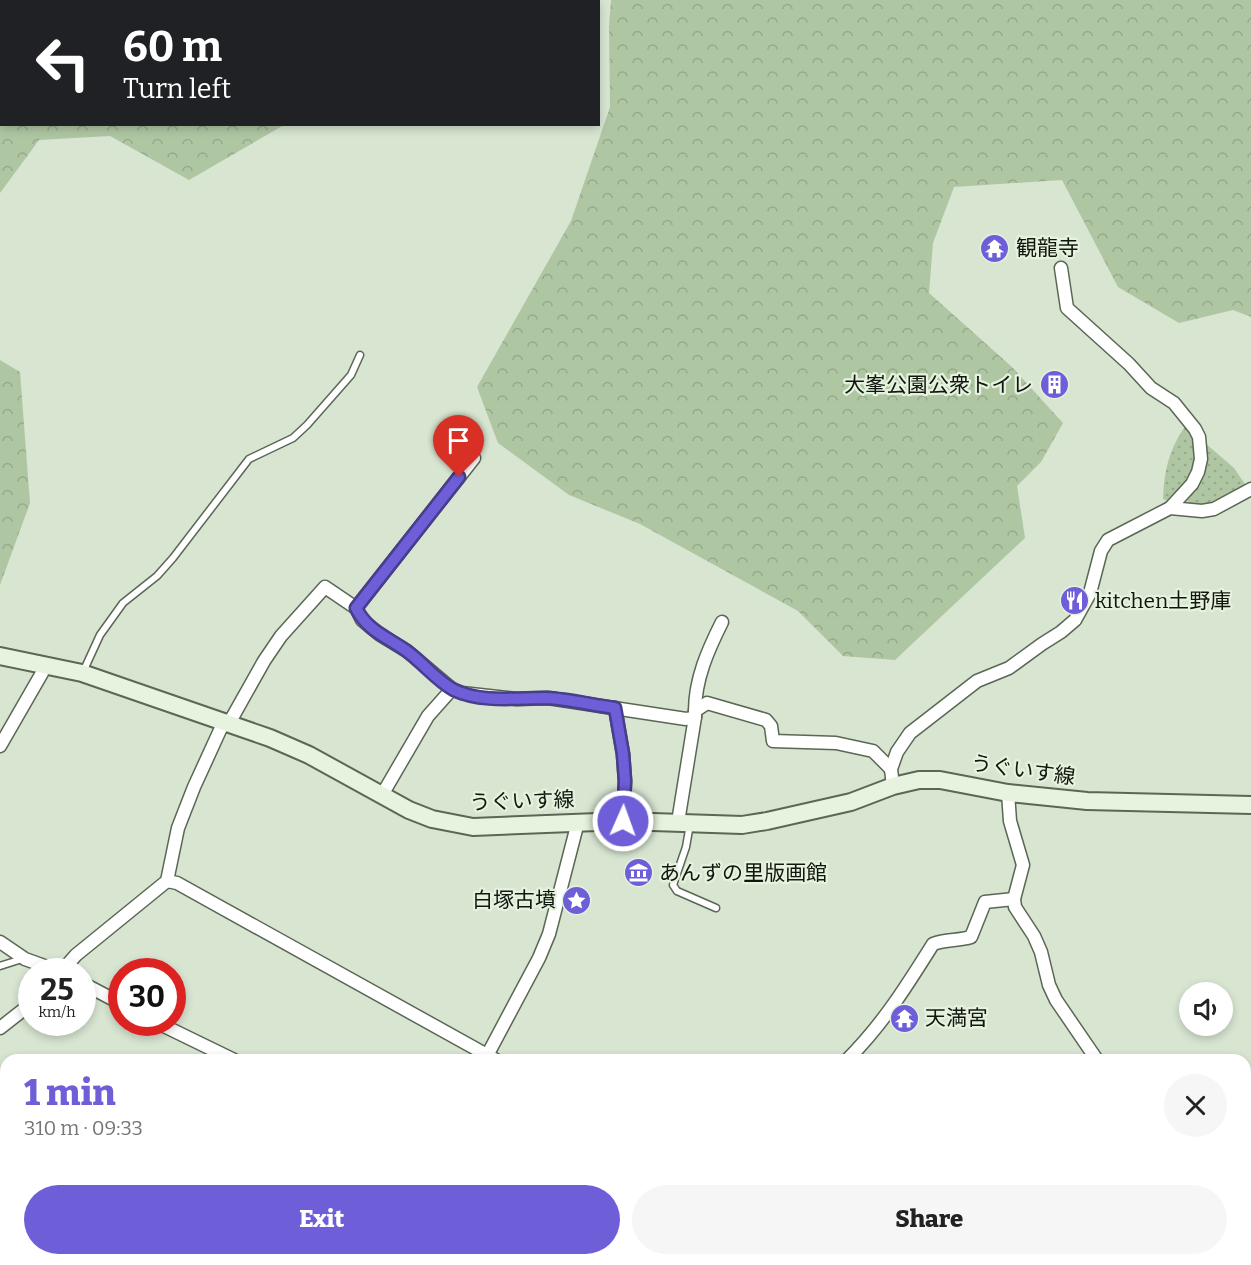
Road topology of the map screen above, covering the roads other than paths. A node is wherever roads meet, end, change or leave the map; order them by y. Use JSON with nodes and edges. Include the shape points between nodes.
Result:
{"nodes":[{"id":1,"x":1061,"y":268,"type":"dead end"},
{"id":2,"x":360,"y":355,"type":"dead end"},
{"id":3,"x":474,"y":458,"type":"dead end"},
{"id":4,"x":1251,"y":489,"type":"edge"},
{"id":5,"x":1170,"y":508,"type":"junction"},
{"id":6,"x":356,"y":608,"type":"junction"},
{"id":7,"x":722,"y":622,"type":"dead end"},
{"id":8,"x":0,"y":656,"type":"edge"},
{"id":9,"x":43,"y":664,"type":"junction"},
{"id":10,"x":82,"y":673,"type":"junction"},
{"id":11,"x":452,"y":689,"type":"junction"},
{"id":12,"x":615,"y":708,"type":"junction"},
{"id":13,"x":695,"y":714,"type":"junction"},
{"id":14,"x":226,"y":723,"type":"junction"},
{"id":15,"x":0,"y":746,"type":"edge"},
{"id":16,"x":891,"y":769,"type":"junction"},
{"id":17,"x":893,"y":786,"type":"junction"},
{"id":18,"x":1008,"y":794,"type":"junction"},
{"id":19,"x":382,"y":795,"type":"junction"},
{"id":20,"x":1251,"y":805,"type":"edge"},
{"id":21,"x":623,"y":821,"type":"junction"},
{"id":22,"x":578,"y":822,"type":"junction"},
{"id":23,"x":684,"y":823,"type":"junction"},
{"id":24,"x":167,"y":881,"type":"junction"},
{"id":25,"x":1014,"y":899,"type":"junction"},
{"id":26,"x":716,"y":908,"type":"dead end"},
{"id":27,"x":0,"y":942,"type":"edge"},
{"id":28,"x":24,"y":958,"type":"edge"},
{"id":29,"x":73,"y":958,"type":"edge"},
{"id":30,"x":18,"y":961,"type":"edge"},
{"id":31,"x":0,"y":966,"type":"edge"},
{"id":32,"x":18,"y":1014,"type":"edge"},
{"id":33,"x":0,"y":1028,"type":"edge"},
{"id":34,"x":185,"y":1036,"type":"edge"},
{"id":35,"x":222,"y":1054,"type":"edge"},
{"id":36,"x":482,"y":1054,"type":"edge"},
{"id":37,"x":493,"y":1054,"type":"edge"},
{"id":38,"x":853,"y":1054,"type":"edge"},
{"id":39,"x":1094,"y":1054,"type":"edge"}],
"edges":[{"from":1,"to":5,"type":"street","via":[[1067,308],[1151,388],[1174,403],[1199,437],[1198,472]]},
{"from":2,"to":10,"type":"lane","via":[[351,375],[307,425],[293,438],[249,459],[173,558],[123,603],[100,634]]},
{"from":3,"to":6,"type":"street"},
{"from":4,"to":5,"type":"street","via":[[1214,509]]},
{"from":5,"to":16,"type":"street","via":[[1108,540],[1090,593],[1070,626],[1009,668],[977,681],[910,733]]},
{"from":6,"to":11,"type":"street","via":[[362,620]]},
{"from":6,"to":14,"type":"street","via":[[325,587],[281,636]]},
{"from":7,"to":13,"type":"street","via":[[699,676]]},
{"from":8,"to":9,"type":"street","name":"うぐいす線"},
{"from":9,"to":10,"type":"street","name":"うぐいす線"},
{"from":9,"to":15,"type":"street","via":[[42,673]]},
{"from":10,"to":14,"type":"street","name":"うぐいす線"},
{"from":11,"to":12,"type":"street","via":[[477,696],[548,698]]},
{"from":11,"to":19,"type":"street","via":[[428,716]]},
{"from":12,"to":13,"type":"street","via":[[686,719]]},
{"from":12,"to":21,"type":"street","via":[[625,781]]},
{"from":13,"to":16,"type":"street","via":[[708,703],[766,720],[773,741],[836,743],[873,751]]},
{"from":13,"to":23,"type":"street"},
{"from":14,"to":19,"type":"street","name":"うぐいす線","via":[[309,755]]},
{"from":14,"to":24,"type":"street","via":[[208,753],[178,828]]},
{"from":16,"to":17,"type":"street"},
{"from":17,"to":18,"type":"street","name":"うぐいす線","via":[[940,780]]},
{"from":17,"to":23,"type":"street","name":"うぐいす線","via":[[851,802],[767,821],[742,825]]},
{"from":18,"to":20,"type":"street","name":"うぐいす線","via":[[1087,801]]},
{"from":18,"to":25,"type":"street","via":[[1010,821],[1023,865]]},
{"from":19,"to":22,"type":"street","name":"うぐいす線","via":[[409,810],[458,825]]},
{"from":21,"to":22,"type":"street","name":"うぐいす線"},
{"from":21,"to":23,"type":"street","name":"うぐいす線"},
{"from":22,"to":37,"type":"street","via":[[549,934]]},
{"from":23,"to":26,"type":"lane","via":[[686,847],[673,885],[677,891]]},
{"from":24,"to":29,"type":"street"},
{"from":24,"to":36,"type":"street","via":[[177,883]]},
{"from":25,"to":38,"type":"street","via":[[985,902],[971,937],[933,944],[890,1013]]},
{"from":25,"to":39,"type":"street","via":[[1015,907],[1035,936],[1056,1000]]},
{"from":27,"to":28,"type":"street"},
{"from":30,"to":31,"type":"lane"},
{"from":32,"to":33,"type":"street"},
{"from":34,"to":35,"type":"street"}]}
